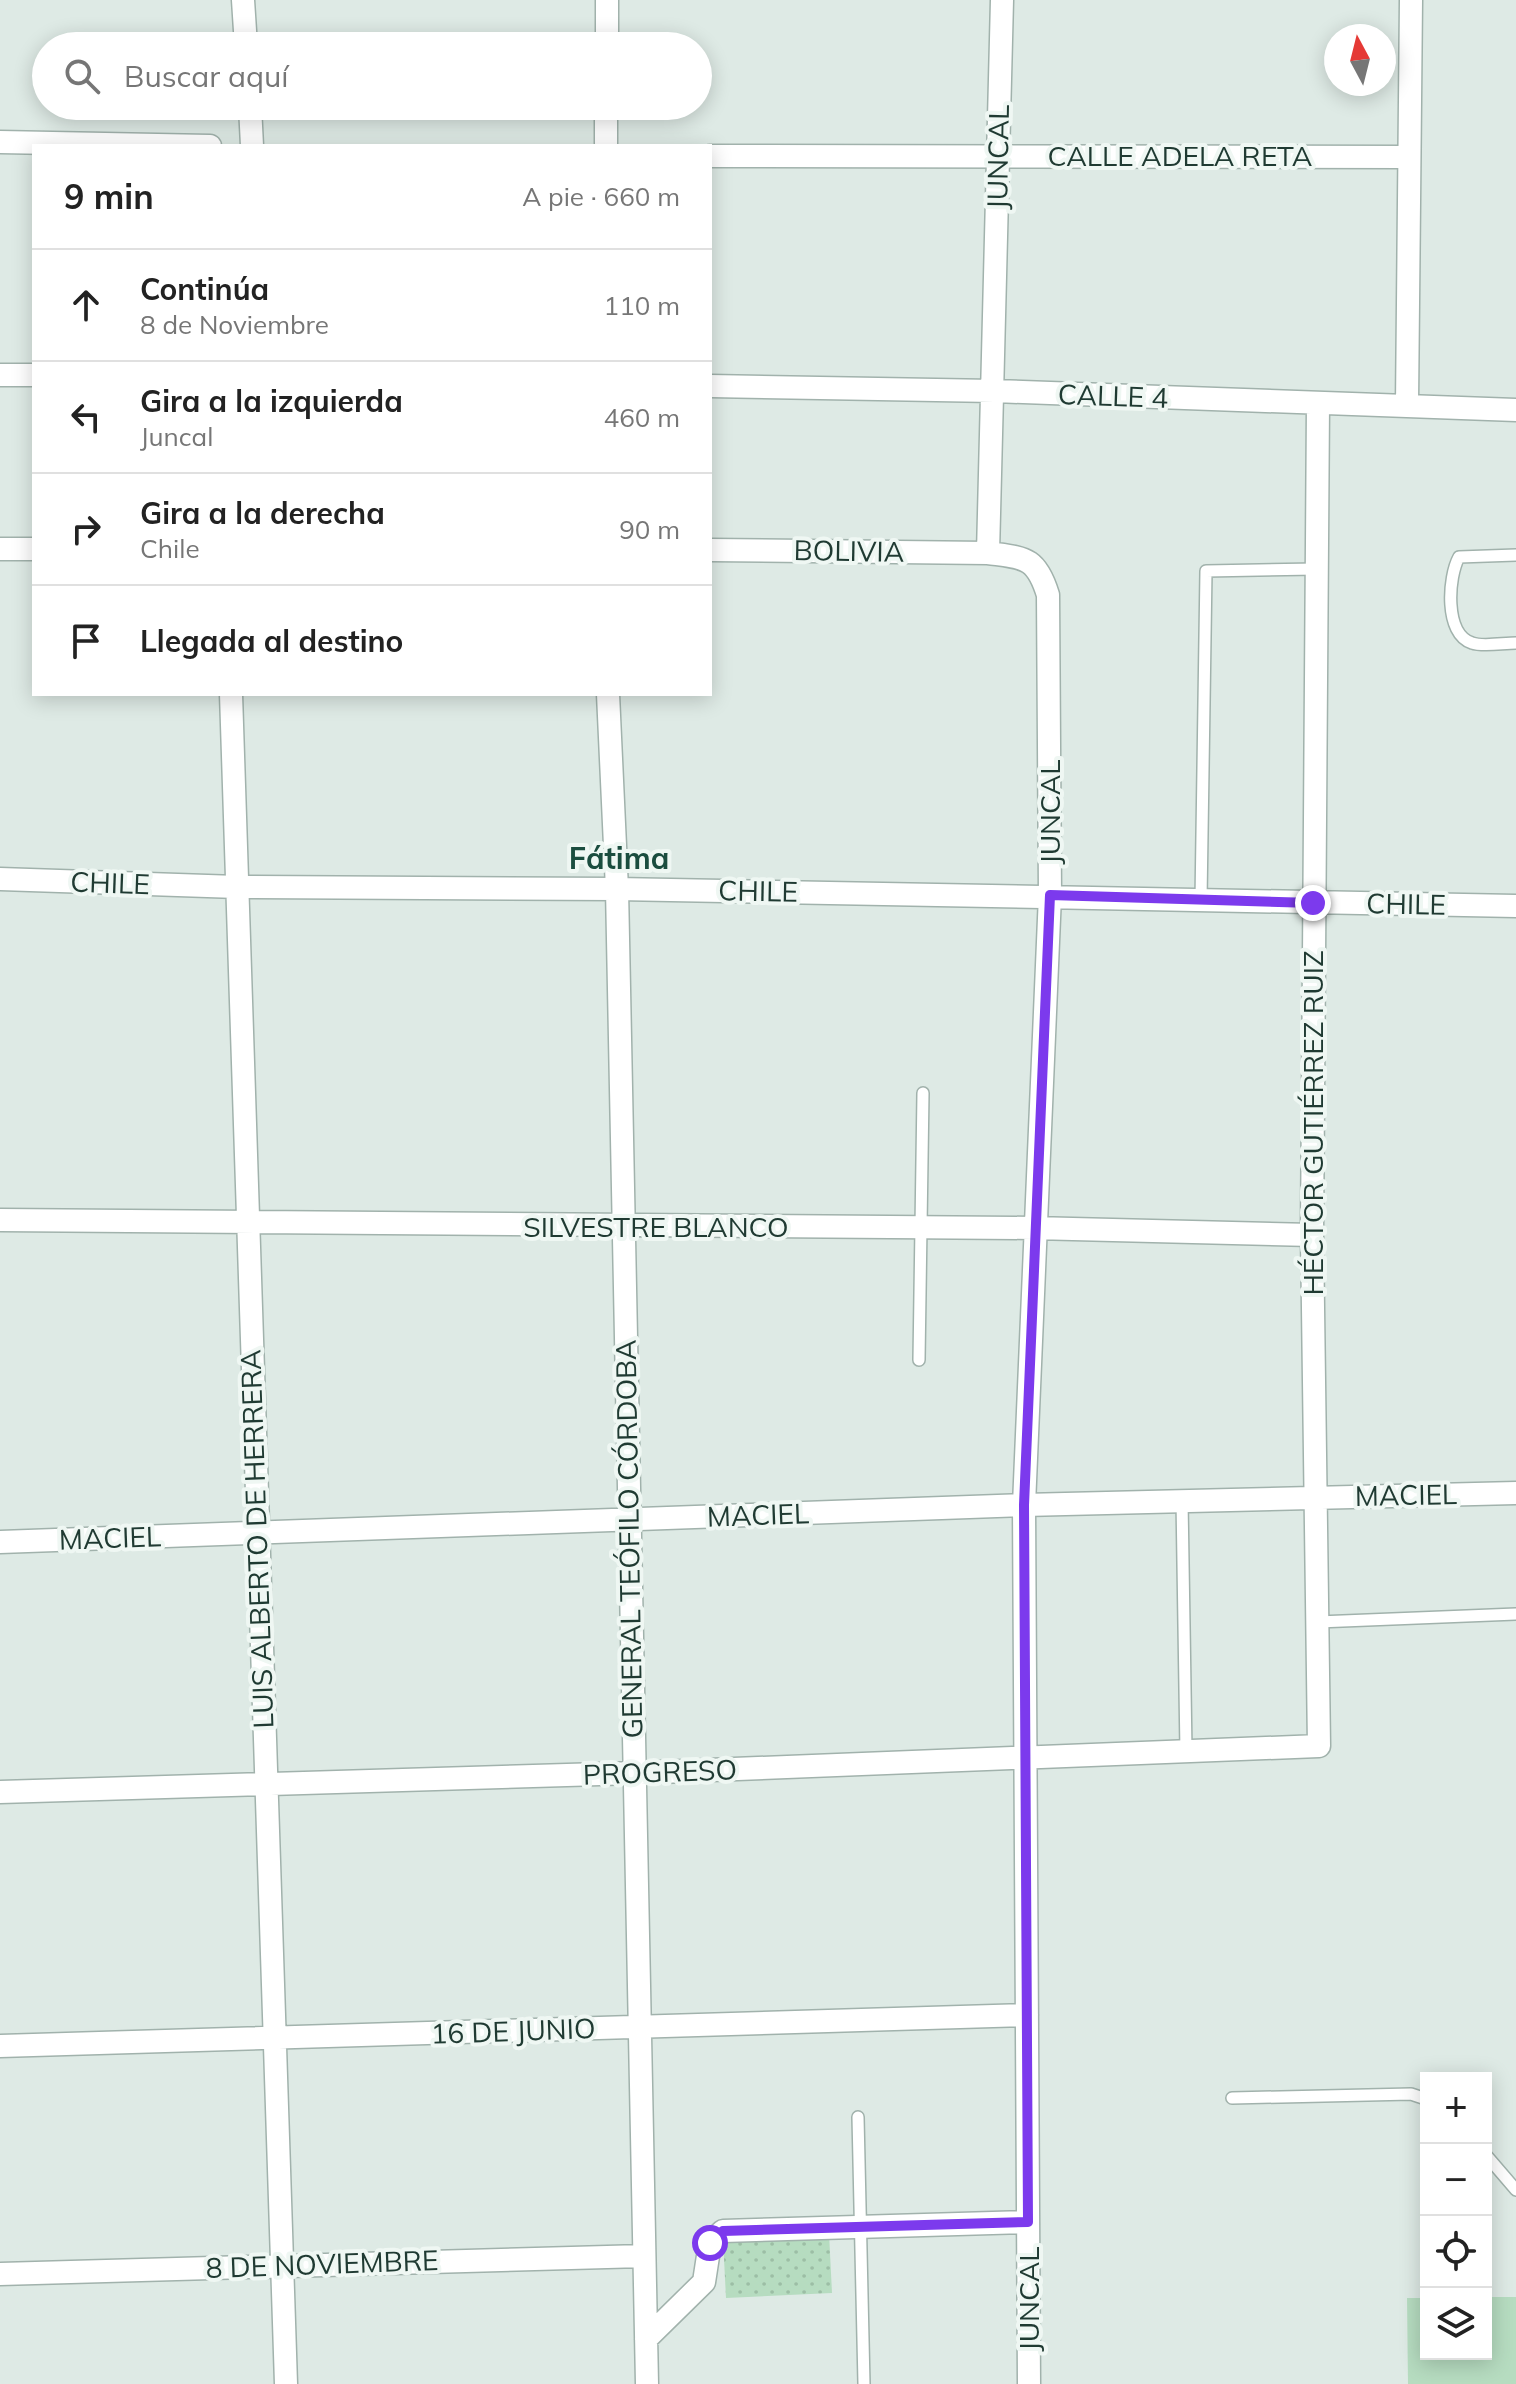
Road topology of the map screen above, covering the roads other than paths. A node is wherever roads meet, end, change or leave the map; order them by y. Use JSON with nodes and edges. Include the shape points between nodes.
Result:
{"nodes":[{"id":1,"x":243,"y":0,"type":"edge"},
{"id":2,"x":607,"y":0,"type":"edge"},
{"id":3,"x":1002,"y":0,"type":"edge"},
{"id":4,"x":1411,"y":0,"type":"edge"},
{"id":5,"x":245,"y":32,"type":"edge"},
{"id":6,"x":607,"y":32,"type":"edge"},
{"id":7,"x":251,"y":120,"type":"edge"},
{"id":8,"x":606,"y":120,"type":"edge"},
{"id":9,"x":0,"y":142,"type":"edge"},
{"id":10,"x":105,"y":144,"type":"edge"},
{"id":11,"x":252,"y":144,"type":"edge"},
{"id":12,"x":606,"y":144,"type":"edge"},
{"id":13,"x":712,"y":156,"type":"edge"},
{"id":14,"x":997,"y":156,"type":"junction"},
{"id":15,"x":1409,"y":157,"type":"junction"},
{"id":16,"x":0,"y":375,"type":"edge"},
{"id":17,"x":32,"y":375,"type":"edge"},
{"id":18,"x":712,"y":386,"type":"edge"},
{"id":19,"x":994,"y":391,"type":"junction"},
{"id":20,"x":1318,"y":404,"type":"junction"},
{"id":21,"x":1407,"y":404,"type":"junction"},
{"id":22,"x":1516,"y":410,"type":"edge"},
{"id":23,"x":0,"y":549,"type":"edge"},
{"id":24,"x":32,"y":549,"type":"edge"},
{"id":25,"x":712,"y":550,"type":"edge"},
{"id":26,"x":988,"y":553,"type":"junction"},
{"id":27,"x":1516,"y":555,"type":"edge"},
{"id":28,"x":1316,"y":569,"type":"junction"},
{"id":29,"x":1516,"y":643,"type":"edge"},
{"id":30,"x":231,"y":696,"type":"edge"},
{"id":31,"x":608,"y":696,"type":"edge"},
{"id":32,"x":0,"y":879,"type":"edge"},
{"id":33,"x":237,"y":887,"type":"junction"},
{"id":34,"x":617,"y":889,"type":"junction"},
{"id":35,"x":1050,"y":895,"type":"junction"},
{"id":36,"x":1201,"y":900,"type":"junction"},
{"id":37,"x":1313,"y":903,"type":"junction"},
{"id":38,"x":1516,"y":906,"type":"edge"},
{"id":39,"x":923,"y":1093,"type":"dead end"},
{"id":40,"x":0,"y":1220,"type":"edge"},
{"id":41,"x":248,"y":1225,"type":"junction"},
{"id":42,"x":622,"y":1227,"type":"junction"},
{"id":43,"x":920,"y":1228,"type":"junction"},
{"id":44,"x":1033,"y":1228,"type":"junction"},
{"id":45,"x":1312,"y":1235,"type":"junction"},
{"id":46,"x":919,"y":1360,"type":"dead end"},
{"id":47,"x":1516,"y":1493,"type":"edge"},
{"id":48,"x":1317,"y":1496,"type":"junction"},
{"id":49,"x":1182,"y":1500,"type":"junction"},
{"id":50,"x":1024,"y":1505,"type":"junction"},
{"id":51,"x":630,"y":1519,"type":"junction"},
{"id":52,"x":257,"y":1534,"type":"junction"},
{"id":53,"x":0,"y":1542,"type":"edge"},
{"id":54,"x":1516,"y":1614,"type":"edge"},
{"id":55,"x":1318,"y":1622,"type":"junction"},
{"id":56,"x":1319,"y":1746,"type":"joint"},
{"id":57,"x":1186,"y":1751,"type":"junction"},
{"id":58,"x":1026,"y":1758,"type":"junction"},
{"id":59,"x":634,"y":1773,"type":"junction"},
{"id":60,"x":265,"y":1785,"type":"junction"},
{"id":61,"x":0,"y":1792,"type":"edge"},
{"id":62,"x":1027,"y":2015,"type":"junction"},
{"id":63,"x":639,"y":2027,"type":"junction"},
{"id":64,"x":273,"y":2039,"type":"junction"},
{"id":65,"x":0,"y":2046,"type":"edge"},
{"id":66,"x":1420,"y":2097,"type":"edge"},
{"id":67,"x":1232,"y":2098,"type":"dead end"},
{"id":68,"x":858,"y":2117,"type":"dead end"},
{"id":69,"x":1492,"y":2162,"type":"edge"},
{"id":70,"x":1516,"y":2190,"type":"edge"},
{"id":71,"x":1028,"y":2222,"type":"junction"},
{"id":72,"x":858,"y":2227,"type":"junction"},
{"id":73,"x":643,"y":2256,"type":"junction"},
{"id":74,"x":280,"y":2265,"type":"junction"},
{"id":75,"x":0,"y":2274,"type":"edge"},
{"id":76,"x":646,"y":2339,"type":"junction"},
{"id":77,"x":286,"y":2384,"type":"edge"},
{"id":78,"x":647,"y":2384,"type":"edge"},
{"id":79,"x":864,"y":2384,"type":"edge"},
{"id":80,"x":1029,"y":2384,"type":"edge"}],
"edges":[{"from":1,"to":5,"type":"street"},
{"from":2,"to":6,"type":"street"},
{"from":3,"to":14,"type":"street","name":"JUNCAL"},
{"from":4,"to":15,"type":"street"},
{"from":7,"to":11,"type":"street"},
{"from":8,"to":12,"type":"street"},
{"from":9,"to":10,"type":"street"},
{"from":13,"to":14,"type":"street","name":"CALLE ADELA RETA"},
{"from":14,"to":15,"type":"street","name":"CALLE ADELA RETA"},
{"from":14,"to":19,"type":"street","name":"JUNCAL"},
{"from":15,"to":21,"type":"street"},
{"from":16,"to":17,"type":"street"},
{"from":18,"to":19,"type":"street","name":"CALLE 4"},
{"from":19,"to":20,"type":"street","name":"CALLE 4"},
{"from":19,"to":26,"type":"street","name":"JUNCAL"},
{"from":20,"to":21,"type":"street","name":"CALLE 4"},
{"from":20,"to":28,"type":"street","name":"HÉCTOR GUTIÉRREZ RUIZ"},
{"from":21,"to":22,"type":"street","name":"CALLE 4"},
{"from":23,"to":24,"type":"street"},
{"from":25,"to":26,"type":"street","name":"BOLIVIA"},
{"from":26,"to":35,"type":"street","name":"JUNCAL","via":[[1027,558],[1041,572],[1048,595]]},
{"from":27,"to":29,"type":"lane","via":[[1459,557],[1452,617],[1457,631],[1471,643]]},
{"from":28,"to":36,"type":"lane","via":[[1206,571]]},
{"from":28,"to":37,"type":"street","name":"HÉCTOR GUTIÉRREZ RUIZ"},
{"from":30,"to":33,"type":"street","name":"LUIS ALBERTO DE HERRERA"},
{"from":31,"to":34,"type":"street","name":"GENERAL TEÓFILO CÓRDOBA"},
{"from":32,"to":33,"type":"street","name":"CHILE"},
{"from":33,"to":34,"type":"street","name":"CHILE"},
{"from":33,"to":41,"type":"street","name":"LUIS ALBERTO DE HERRERA"},
{"from":34,"to":35,"type":"street","name":"CHILE"},
{"from":34,"to":42,"type":"street","name":"GENERAL TEÓFILO CÓRDOBA"},
{"from":35,"to":36,"type":"street","name":"CHILE"},
{"from":35,"to":44,"type":"street","name":"JUNCAL"},
{"from":36,"to":37,"type":"street","name":"CHILE"},
{"from":37,"to":38,"type":"street","name":"CHILE"},
{"from":37,"to":45,"type":"street","name":"HÉCTOR GUTIÉRREZ RUIZ"},
{"from":39,"to":43,"type":"lane"},
{"from":40,"to":41,"type":"street","name":"SILVESTRE BLANCO"},
{"from":41,"to":42,"type":"street","name":"SILVESTRE BLANCO"},
{"from":41,"to":52,"type":"street","name":"LUIS ALBERTO DE HERRERA"},
{"from":42,"to":43,"type":"street","name":"SILVESTRE BLANCO"},
{"from":42,"to":51,"type":"street","name":"GENERAL TEÓFILO CÓRDOBA"},
{"from":43,"to":44,"type":"street","name":"SILVESTRE BLANCO"},
{"from":43,"to":46,"type":"lane"},
{"from":44,"to":45,"type":"street","name":"SILVESTRE BLANCO"},
{"from":44,"to":50,"type":"street","name":"JUNCAL"},
{"from":45,"to":48,"type":"street","name":"HÉCTOR GUTIÉRREZ RUIZ"},
{"from":47,"to":48,"type":"street","name":"MACIEL"},
{"from":48,"to":49,"type":"street","name":"MACIEL"},
{"from":48,"to":55,"type":"street","name":"HÉCTOR GUTIÉRREZ RUIZ"},
{"from":49,"to":50,"type":"street","name":"MACIEL"},
{"from":49,"to":57,"type":"lane"},
{"from":50,"to":51,"type":"street","name":"MACIEL"},
{"from":50,"to":58,"type":"street","name":"JUNCAL"},
{"from":51,"to":52,"type":"street","name":"MACIEL"},
{"from":51,"to":59,"type":"street","name":"GENERAL TEÓFILO CÓRDOBA"},
{"from":52,"to":53,"type":"street","name":"MACIEL"},
{"from":52,"to":60,"type":"street","name":"LUIS ALBERTO DE HERRERA"},
{"from":54,"to":55,"type":"lane"},
{"from":55,"to":56,"type":"street","name":"HÉCTOR GUTIÉRREZ RUIZ"},
{"from":56,"to":57,"type":"street","name":"PROGRESO"},
{"from":57,"to":58,"type":"street","name":"PROGRESO"},
{"from":58,"to":59,"type":"street","name":"PROGRESO"},
{"from":58,"to":62,"type":"street","name":"JUNCAL"},
{"from":59,"to":60,"type":"street","name":"PROGRESO"},
{"from":59,"to":63,"type":"street","name":"GENERAL TEÓFILO CÓRDOBA"},
{"from":60,"to":61,"type":"street","name":"PROGRESO"},
{"from":60,"to":64,"type":"street","name":"LUIS ALBERTO DE HERRERA"},
{"from":62,"to":63,"type":"street","name":"16 DE JUNIO"},
{"from":62,"to":71,"type":"street","name":"JUNCAL"},
{"from":63,"to":64,"type":"street","name":"16 DE JUNIO"},
{"from":63,"to":73,"type":"street","name":"GENERAL TEÓFILO CÓRDOBA"},
{"from":64,"to":65,"type":"street","name":"16 DE JUNIO"},
{"from":64,"to":74,"type":"street","name":"LUIS ALBERTO DE HERRERA"},
{"from":66,"to":67,"type":"lane"},
{"from":68,"to":72,"type":"lane"},
{"from":69,"to":70,"type":"lane"},
{"from":71,"to":72,"type":"street"},
{"from":71,"to":80,"type":"street","name":"JUNCAL"},
{"from":72,"to":76,"type":"street","via":[[723,2231],[710,2243],[704,2282]]},
{"from":72,"to":79,"type":"lane"},
{"from":73,"to":74,"type":"street","name":"8 DE NOVIEMBRE"},
{"from":73,"to":76,"type":"street","name":"GENERAL TEÓFILO CÓRDOBA"},
{"from":74,"to":75,"type":"street","name":"8 DE NOVIEMBRE"},
{"from":74,"to":77,"type":"street","name":"LUIS ALBERTO DE HERRERA"},
{"from":76,"to":78,"type":"street","name":"GENERAL TEÓFILO CÓRDOBA"}]}
